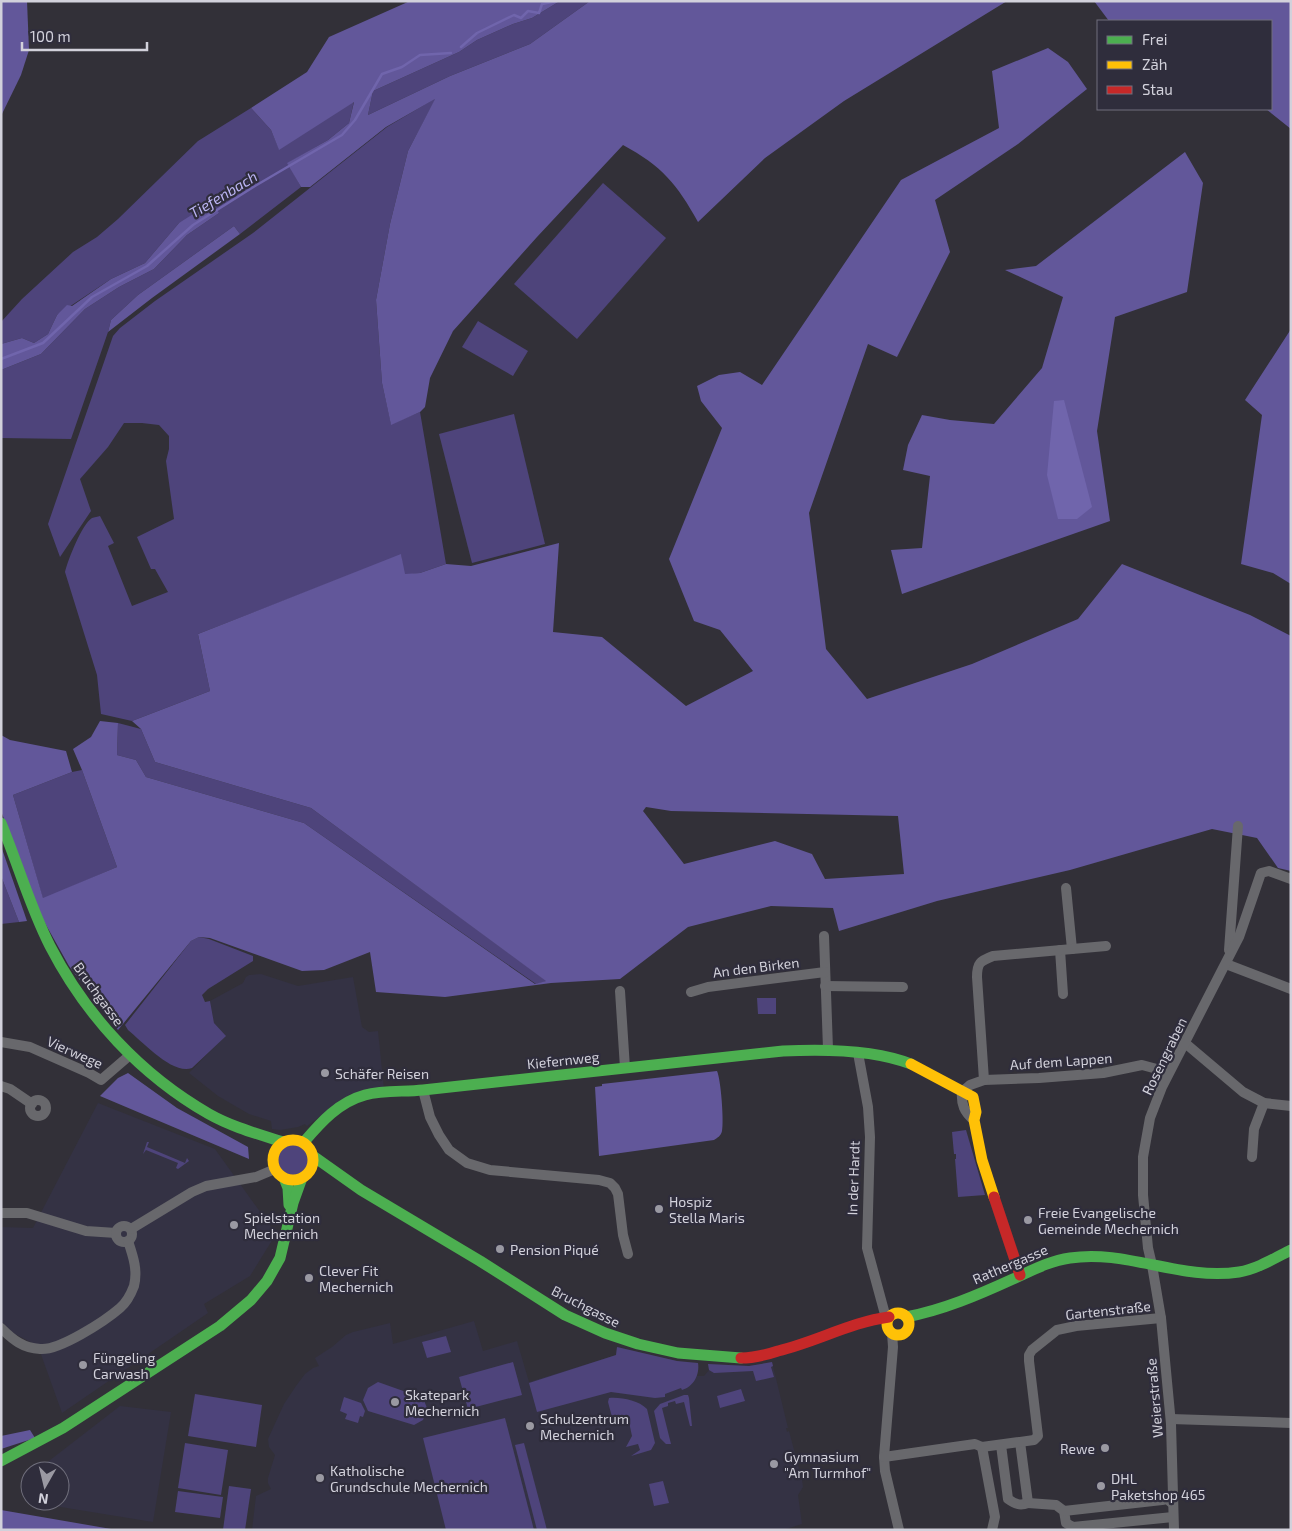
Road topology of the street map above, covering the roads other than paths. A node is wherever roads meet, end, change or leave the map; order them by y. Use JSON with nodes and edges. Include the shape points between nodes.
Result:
{"nodes":[{"id":1,"x":1,"y":823,"type":"edge"},
{"id":2,"x":1238,"y":826,"type":"dead end"},
{"id":3,"x":1291,"y":879,"type":"edge"},
{"id":4,"x":1066,"y":888,"type":"dead end"},
{"id":5,"x":824,"y":936,"type":"dead end"},
{"id":6,"x":1106,"y":946,"type":"dead end"},
{"id":7,"x":1072,"y":949,"type":"junction"},
{"id":8,"x":1060,"y":950,"type":"junction"},
{"id":9,"x":1227,"y":960,"type":"junction"},
{"id":10,"x":825,"y":972,"type":"junction"},
{"id":11,"x":825,"y":986,"type":"junction"},
{"id":12,"x":904,"y":987,"type":"dead end"},
{"id":13,"x":1291,"y":989,"type":"edge"},
{"id":14,"x":620,"y":991,"type":"dead end"},
{"id":15,"x":691,"y":992,"type":"dead end"},
{"id":16,"x":1063,"y":994,"type":"dead end"},
{"id":17,"x":1,"y":1042,"type":"edge"},
{"id":18,"x":1185,"y":1043,"type":"junction"},
{"id":19,"x":828,"y":1048,"type":"junction"},
{"id":20,"x":858,"y":1053,"type":"junction"},
{"id":21,"x":130,"y":1055,"type":"junction"},
{"id":22,"x":625,"y":1068,"type":"junction"},
{"id":23,"x":1168,"y":1072,"type":"junction"},
{"id":24,"x":984,"y":1080,"type":"junction"},
{"id":25,"x":1,"y":1086,"type":"edge"},
{"id":26,"x":424,"y":1090,"type":"junction"},
{"id":27,"x":962,"y":1092,"type":"junction"},
{"id":28,"x":1264,"y":1103,"type":"junction"},
{"id":29,"x":32,"y":1104,"type":"dead end"},
{"id":30,"x":1291,"y":1106,"type":"edge"},
{"id":31,"x":240,"y":1128,"type":"junction"},
{"id":32,"x":283,"y":1142,"type":"junction"},
{"id":33,"x":304,"y":1142,"type":"junction"},
{"id":34,"x":273,"y":1156,"type":"junction"},
{"id":35,"x":314,"y":1156,"type":"junction"},
{"id":36,"x":1252,"y":1157,"type":"dead end"},
{"id":37,"x":275,"y":1169,"type":"junction"},
{"id":38,"x":306,"y":1175,"type":"junction"},
{"id":39,"x":284,"y":1178,"type":"junction"},
{"id":40,"x":361,"y":1190,"type":"junction"},
{"id":41,"x":1,"y":1213,"type":"edge"},
{"id":42,"x":289,"y":1218,"type":"junction"},
{"id":43,"x":131,"y":1229,"type":"junction"},
{"id":44,"x":116,"y":1233,"type":"junction"},
{"id":45,"x":128,"y":1241,"type":"junction"},
{"id":46,"x":1291,"y":1250,"type":"edge"},
{"id":47,"x":628,"y":1254,"type":"dead end"},
{"id":48,"x":1152,"y":1264,"type":"junction"},
{"id":49,"x":1020,"y":1275,"type":"junction"},
{"id":50,"x":1161,"y":1318,"type":"junction"},
{"id":51,"x":907,"y":1322,"type":"junction"},
{"id":52,"x":889,"y":1323,"type":"junction"},
{"id":53,"x":1,"y":1328,"type":"edge"},
{"id":54,"x":1171,"y":1420,"type":"junction"},
{"id":55,"x":1291,"y":1423,"type":"edge"},
{"id":56,"x":1020,"y":1442,"type":"junction"},
{"id":57,"x":1001,"y":1444,"type":"junction"},
{"id":58,"x":982,"y":1447,"type":"junction"},
{"id":59,"x":884,"y":1457,"type":"junction"},
{"id":60,"x":1,"y":1461,"type":"edge"},
{"id":61,"x":1172,"y":1502,"type":"junction"},
{"id":62,"x":1028,"y":1503,"type":"junction"},
{"id":63,"x":1064,"y":1512,"type":"junction"},
{"id":64,"x":1173,"y":1517,"type":"junction"},
{"id":65,"x":898,"y":1530,"type":"edge"},
{"id":66,"x":992,"y":1530,"type":"edge"},
{"id":67,"x":1174,"y":1530,"type":"edge"}],
"edges":[{"from":1,"to":21,"type":"main road","name":"Bruchgasse","via":[[62,969],[95,1018]]},
{"from":2,"to":9,"type":"street","name":"Rosengraben"},
{"from":3,"to":9,"type":"street","name":"Rosengraben","via":[[1269,871],[1261,873],[1239,937]]},
{"from":4,"to":7,"type":"street"},
{"from":5,"to":10,"type":"street"},
{"from":6,"to":7,"type":"street"},
{"from":7,"to":8,"type":"street"},
{"from":8,"to":16,"type":"street"},
{"from":8,"to":24,"type":"street","via":[[993,956],[979,964],[977,977]]},
{"from":9,"to":13,"type":"street"},
{"from":9,"to":18,"type":"street","name":"Rosengraben"},
{"from":10,"to":11,"type":"street"},
{"from":10,"to":15,"type":"street","name":"An den Birken"},
{"from":11,"to":12,"type":"street"},
{"from":11,"to":19,"type":"street"},
{"from":14,"to":22,"type":"street"},
{"from":17,"to":21,"type":"street","name":"Vierwege","via":[[30,1047],[101,1080]]},
{"from":18,"to":23,"type":"street","name":"Rosengraben"},
{"from":18,"to":28,"type":"street","via":[[1243,1092]]},
{"from":19,"to":20,"type":"main road","name":"Kiefernweg"},
{"from":19,"to":22,"type":"main road","name":"Kiefernweg"},
{"from":20,"to":27,"type":"main road","via":[[909,1063]]},
{"from":20,"to":52,"type":"street","name":"In der Hardt","via":[[870,1137],[867,1248]]},
{"from":21,"to":31,"type":"main road","name":"Bruchgasse","via":[[183,1097]]},
{"from":22,"to":26,"type":"main road","name":"Kiefernweg"},
{"from":23,"to":24,"type":"street","name":"Auf dem Lappen","via":[[1142,1065],[1103,1073]]},
{"from":23,"to":48,"type":"street","name":"Rosengraben","via":[[1150,1118],[1143,1157],[1143,1195]]},
{"from":24,"to":27,"type":"street"},
{"from":25,"to":29,"type":"street"},
{"from":26,"to":33,"type":"main road","name":"Kiefernweg","via":[[354,1099],[337,1108]]},
{"from":26,"to":47,"type":"street","via":[[430,1117],[439,1135],[449,1150],[467,1163],[490,1170],[610,1183],[618,1194]]},
{"from":27,"to":49,"type":"main road","via":[[972,1096],[982,1160]]},
{"from":28,"to":30,"type":"street"},
{"from":28,"to":36,"type":"street","via":[[1254,1129]]},
{"from":31,"to":32,"type":"main road","name":"Bruchgasse"},
{"from":31,"to":34,"type":"main road","name":"Bruchgasse","via":[[263,1144]]},
{"from":32,"to":33,"type":"main road","via":[[294,1139]]},
{"from":32,"to":34,"type":"main road"},
{"from":33,"to":35,"type":"main road"},
{"from":34,"to":37,"type":"main road"},
{"from":35,"to":38,"type":"main road"},
{"from":35,"to":40,"type":"main road","name":"Bruchgasse"},
{"from":37,"to":39,"type":"main road"},
{"from":37,"to":43,"type":"street","via":[[256,1177],[206,1186]]},
{"from":38,"to":39,"type":"main road","via":[[296,1180]]},
{"from":38,"to":40,"type":"main road","name":"Bruchgasse","via":[[322,1173]]},
{"from":38,"to":42,"type":"main road","via":[[295,1192]]},
{"from":39,"to":42,"type":"main road"},
{"from":40,"to":52,"type":"main road","name":"Bruchgasse","via":[[565,1315],[605,1334],[638,1344],[678,1353],[752,1358],[875,1320]]},
{"from":41,"to":44,"type":"street","via":[[27,1214],[86,1231]]},
{"from":42,"to":60,"type":"main road","via":[[277,1266],[264,1287],[242,1309],[63,1428]]},
{"from":43,"to":44,"type":"street","via":[[123,1225]]},
{"from":43,"to":45,"type":"street"},
{"from":44,"to":45,"type":"street","via":[[118,1239]]},
{"from":45,"to":53,"type":"street","via":[[136,1266],[134,1284],[130,1297],[104,1320],[60,1346],[42,1350],[25,1347]]},
{"from":46,"to":48,"type":"main road","name":"Rathergasse","via":[[1232,1273],[1176,1270]]},
{"from":48,"to":49,"type":"main road","name":"Rathergasse","via":[[1107,1257],[1076,1257],[1055,1261]]},
{"from":48,"to":50,"type":"street","name":"Weierstraße"},
{"from":49,"to":51,"type":"main road","name":"Rathergasse"},
{"from":50,"to":54,"type":"street","name":"Weierstraße"},
{"from":50,"to":56,"type":"street","name":"Gartenstraße","via":[[1057,1330],[1032,1350],[1029,1361],[1038,1436],[1034,1440]]},
{"from":51,"to":52,"type":"main road","via":[[902,1314],[896,1313]]},
{"from":51,"to":52,"type":"main road","via":[[903,1334],[899,1335]]},
{"from":52,"to":59,"type":"street","name":"In der Hardt","via":[[893,1347]]},
{"from":54,"to":55,"type":"street"},
{"from":54,"to":61,"type":"street","name":"Weierstraße"},
{"from":56,"to":57,"type":"street"},
{"from":56,"to":62,"type":"street"},
{"from":57,"to":58,"type":"street"},
{"from":57,"to":62,"type":"street","via":[[1008,1499],[1018,1505]]},
{"from":58,"to":59,"type":"street","via":[[975,1444]]},
{"from":58,"to":66,"type":"street","via":[[995,1517]]},
{"from":59,"to":65,"type":"street","name":"In der Hardt"},
{"from":61,"to":63,"type":"street","via":[[1167,1499]]},
{"from":61,"to":64,"type":"street","name":"Weierstraße"},
{"from":62,"to":63,"type":"street","via":[[1056,1505]]},
{"from":63,"to":64,"type":"street","via":[[1066,1523],[1073,1527]]},
{"from":64,"to":67,"type":"street","name":"Weierstraße"}]}
